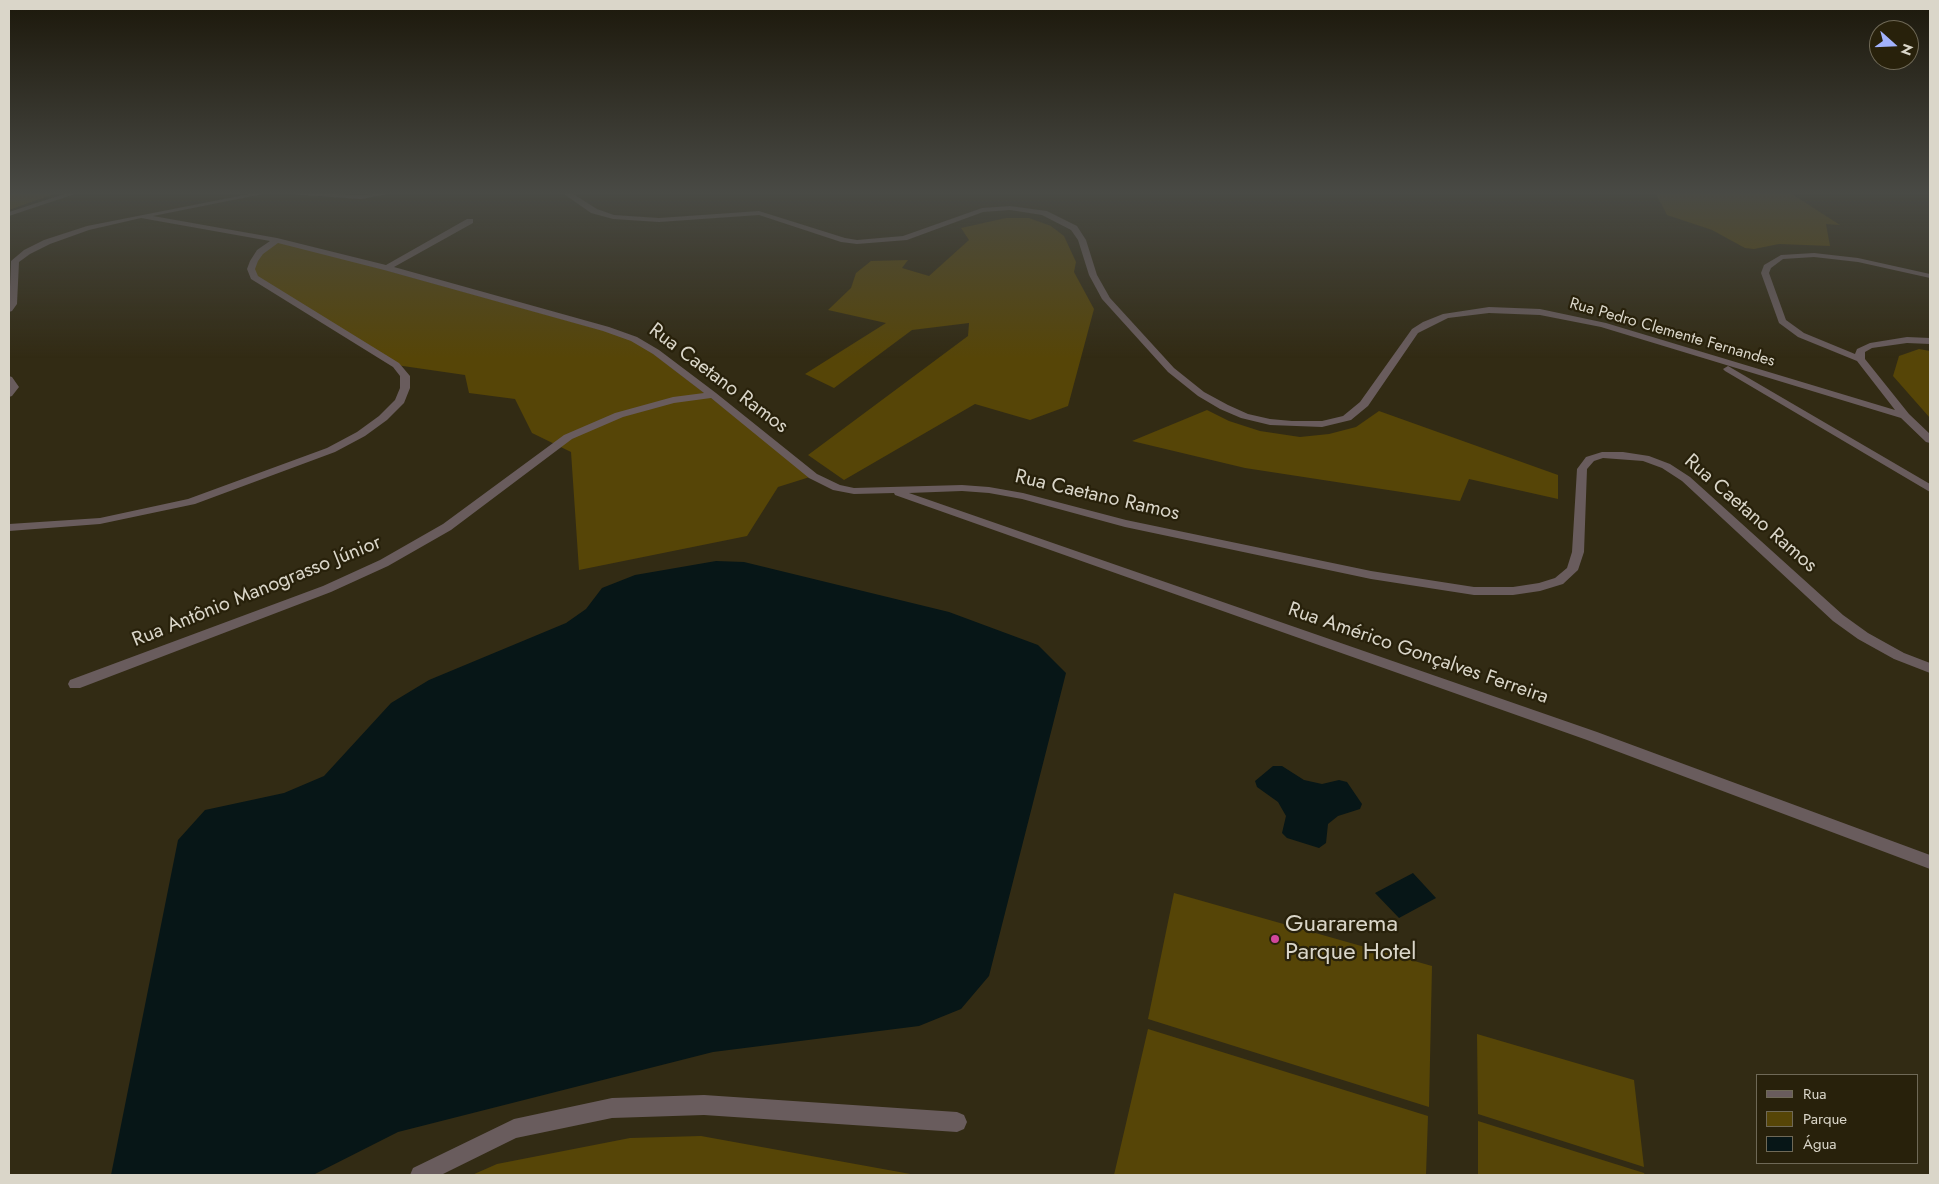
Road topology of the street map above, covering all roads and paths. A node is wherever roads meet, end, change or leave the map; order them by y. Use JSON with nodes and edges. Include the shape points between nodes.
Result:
{"nodes":[{"id":1,"x":37,"y":247,"type":"edge"},
{"id":2,"x":267,"y":247,"type":"edge"},
{"id":3,"x":305,"y":247,"type":"edge"},
{"id":4,"x":424,"y":247,"type":"edge"},
{"id":5,"x":1084,"y":247,"type":"edge"},
{"id":6,"x":387,"y":268,"type":"junction"},
{"id":7,"x":1930,"y":276,"type":"edge"},
{"id":8,"x":9,"y":309,"type":"edge"},
{"id":9,"x":1930,"y":341,"type":"edge"},
{"id":10,"x":1860,"y":355,"type":"junction"},
{"id":11,"x":1710,"y":359,"type":"junction"},
{"id":12,"x":9,"y":379,"type":"edge"},
{"id":13,"x":9,"y":394,"type":"edge"},
{"id":14,"x":713,"y":394,"type":"junction"},
{"id":15,"x":1905,"y":416,"type":"junction"},
{"id":16,"x":1930,"y":440,"type":"edge"},
{"id":17,"x":1930,"y":489,"type":"edge"},
{"id":18,"x":891,"y":490,"type":"junction"},
{"id":19,"x":9,"y":528,"type":"edge"},
{"id":20,"x":1930,"y":668,"type":"edge"},
{"id":21,"x":75,"y":684,"type":"dead end"},
{"id":22,"x":1930,"y":862,"type":"edge"},
{"id":23,"x":957,"y":1122,"type":"dead end"},
{"id":24,"x":420,"y":1175,"type":"edge"}],
"edges":[{"from":1,"to":8,"type":"street","via":[[15,261],[14,297]]},
{"from":2,"to":19,"type":"street","via":[[254,261],[251,269],[254,277],[396,364],[405,376],[400,401],[361,434],[330,450],[191,502],[100,521]]},
{"from":3,"to":6,"type":"street","name":"Rua Caetano Ramos"},
{"from":4,"to":6,"type":"street"},
{"from":5,"to":11,"type":"street","name":"Rua Pedro Clemente Fernandes","via":[[1093,275],[1106,299],[1171,370],[1201,394],[1224,407],[1270,422],[1322,424],[1347,418],[1364,404],[1415,331],[1446,316],[1468,312],[1513,310],[1571,318]]},
{"from":6,"to":14,"type":"street","name":"Rua Caetano Ramos","via":[[634,339]]},
{"from":7,"to":10,"type":"street","via":[[1858,260],[1814,255],[1782,257],[1767,266],[1765,273],[1782,321],[1801,335]]},
{"from":9,"to":10,"type":"street","via":[[1887,342],[1870,346]]},
{"from":10,"to":15,"type":"street"},
{"from":11,"to":15,"type":"street","name":"Rua Pedro Clemente Fernandes"},
{"from":11,"to":17,"type":"street"},
{"from":12,"to":13,"type":"street","via":[[14,387]]},
{"from":14,"to":18,"type":"street","name":"Rua Caetano Ramos","via":[[813,476],[837,488]]},
{"from":14,"to":21,"type":"street","name":"Rua Antônio Manograsso Júnior","via":[[673,400],[590,426],[545,453],[447,527],[384,564]]},
{"from":15,"to":16,"type":"street"},
{"from":18,"to":20,"type":"street","name":"Rua Caetano Ramos","via":[[989,490],[1371,576],[1474,591],[1513,591],[1559,581],[1572,570],[1578,552],[1582,469],[1590,460],[1602,455],[1644,458],[1666,466],[1686,479],[1838,618],[1862,636]]},
{"from":18,"to":22,"type":"street","name":"Rua Américo Gonçalves Ferreira","via":[[1592,736]]},
{"from":23,"to":24,"type":"street","via":[[704,1105],[612,1108],[514,1129]]}]}
